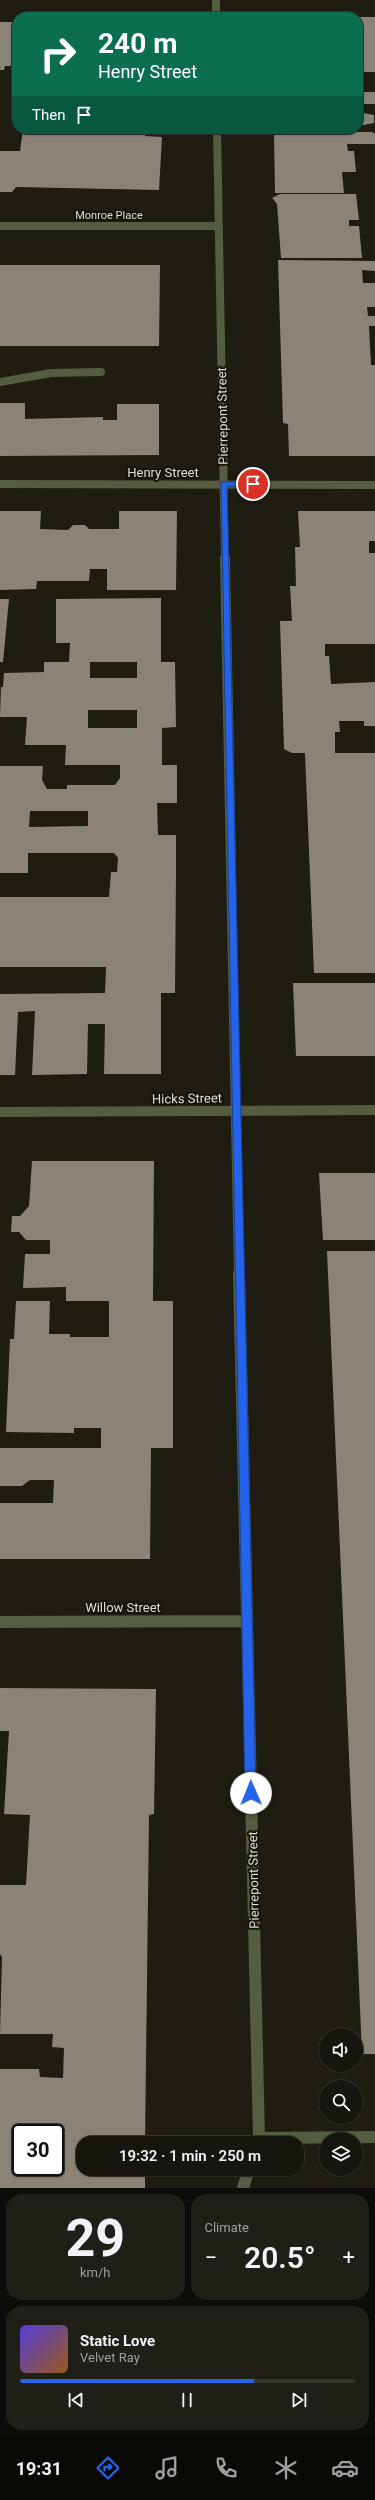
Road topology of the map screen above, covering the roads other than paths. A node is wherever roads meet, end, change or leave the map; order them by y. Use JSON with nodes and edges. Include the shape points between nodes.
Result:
{"nodes":[{"id":1,"x":216,"y":0,"type":"edge"},
{"id":2,"x":216,"y":12,"type":"edge"},
{"id":3,"x":217,"y":134,"type":"edge"},
{"id":4,"x":0,"y":226,"type":"edge"},
{"id":5,"x":218,"y":226,"type":"junction"},
{"id":6,"x":101,"y":372,"type":"dead end"},
{"id":7,"x":0,"y":382,"type":"edge"},
{"id":8,"x":0,"y":484,"type":"edge"},
{"id":9,"x":223,"y":484,"type":"junction"},
{"id":10,"x":375,"y":484,"type":"edge"},
{"id":11,"x":375,"y":1110,"type":"edge"},
{"id":12,"x":236,"y":1111,"type":"junction"},
{"id":13,"x":0,"y":1112,"type":"edge"},
{"id":14,"x":247,"y":1621,"type":"junction"},
{"id":15,"x":0,"y":1622,"type":"edge"},
{"id":16,"x":258,"y":2136,"type":"edge"},
{"id":17,"x":375,"y":2137,"type":"edge"},
{"id":18,"x":304,"y":2139,"type":"edge"},
{"id":19,"x":247,"y":2176,"type":"edge"},
{"id":20,"x":243,"y":2188,"type":"edge"}],
"edges":[{"from":1,"to":2,"type":"street"},
{"from":3,"to":5,"type":"street","name":"Pierrepont Street"},
{"from":4,"to":5,"type":"street","name":"Monroe Place"},
{"from":5,"to":9,"type":"street","name":"Pierrepont Street"},
{"from":6,"to":7,"type":"street","via":[[51,373]]},
{"from":8,"to":9,"type":"street","name":"Henry Street"},
{"from":9,"to":10,"type":"street","name":"Henry Street"},
{"from":9,"to":12,"type":"street","name":"Pierrepont Street"},
{"from":11,"to":12,"type":"street","name":"Hicks Street"},
{"from":12,"to":13,"type":"street","name":"Hicks Street"},
{"from":12,"to":14,"type":"street","name":"Pierrepont Street"},
{"from":14,"to":15,"type":"street","name":"Willow Street"},
{"from":14,"to":16,"type":"street","name":"Pierrepont Street"},
{"from":17,"to":18,"type":"street"},
{"from":19,"to":20,"type":"street"}]}
